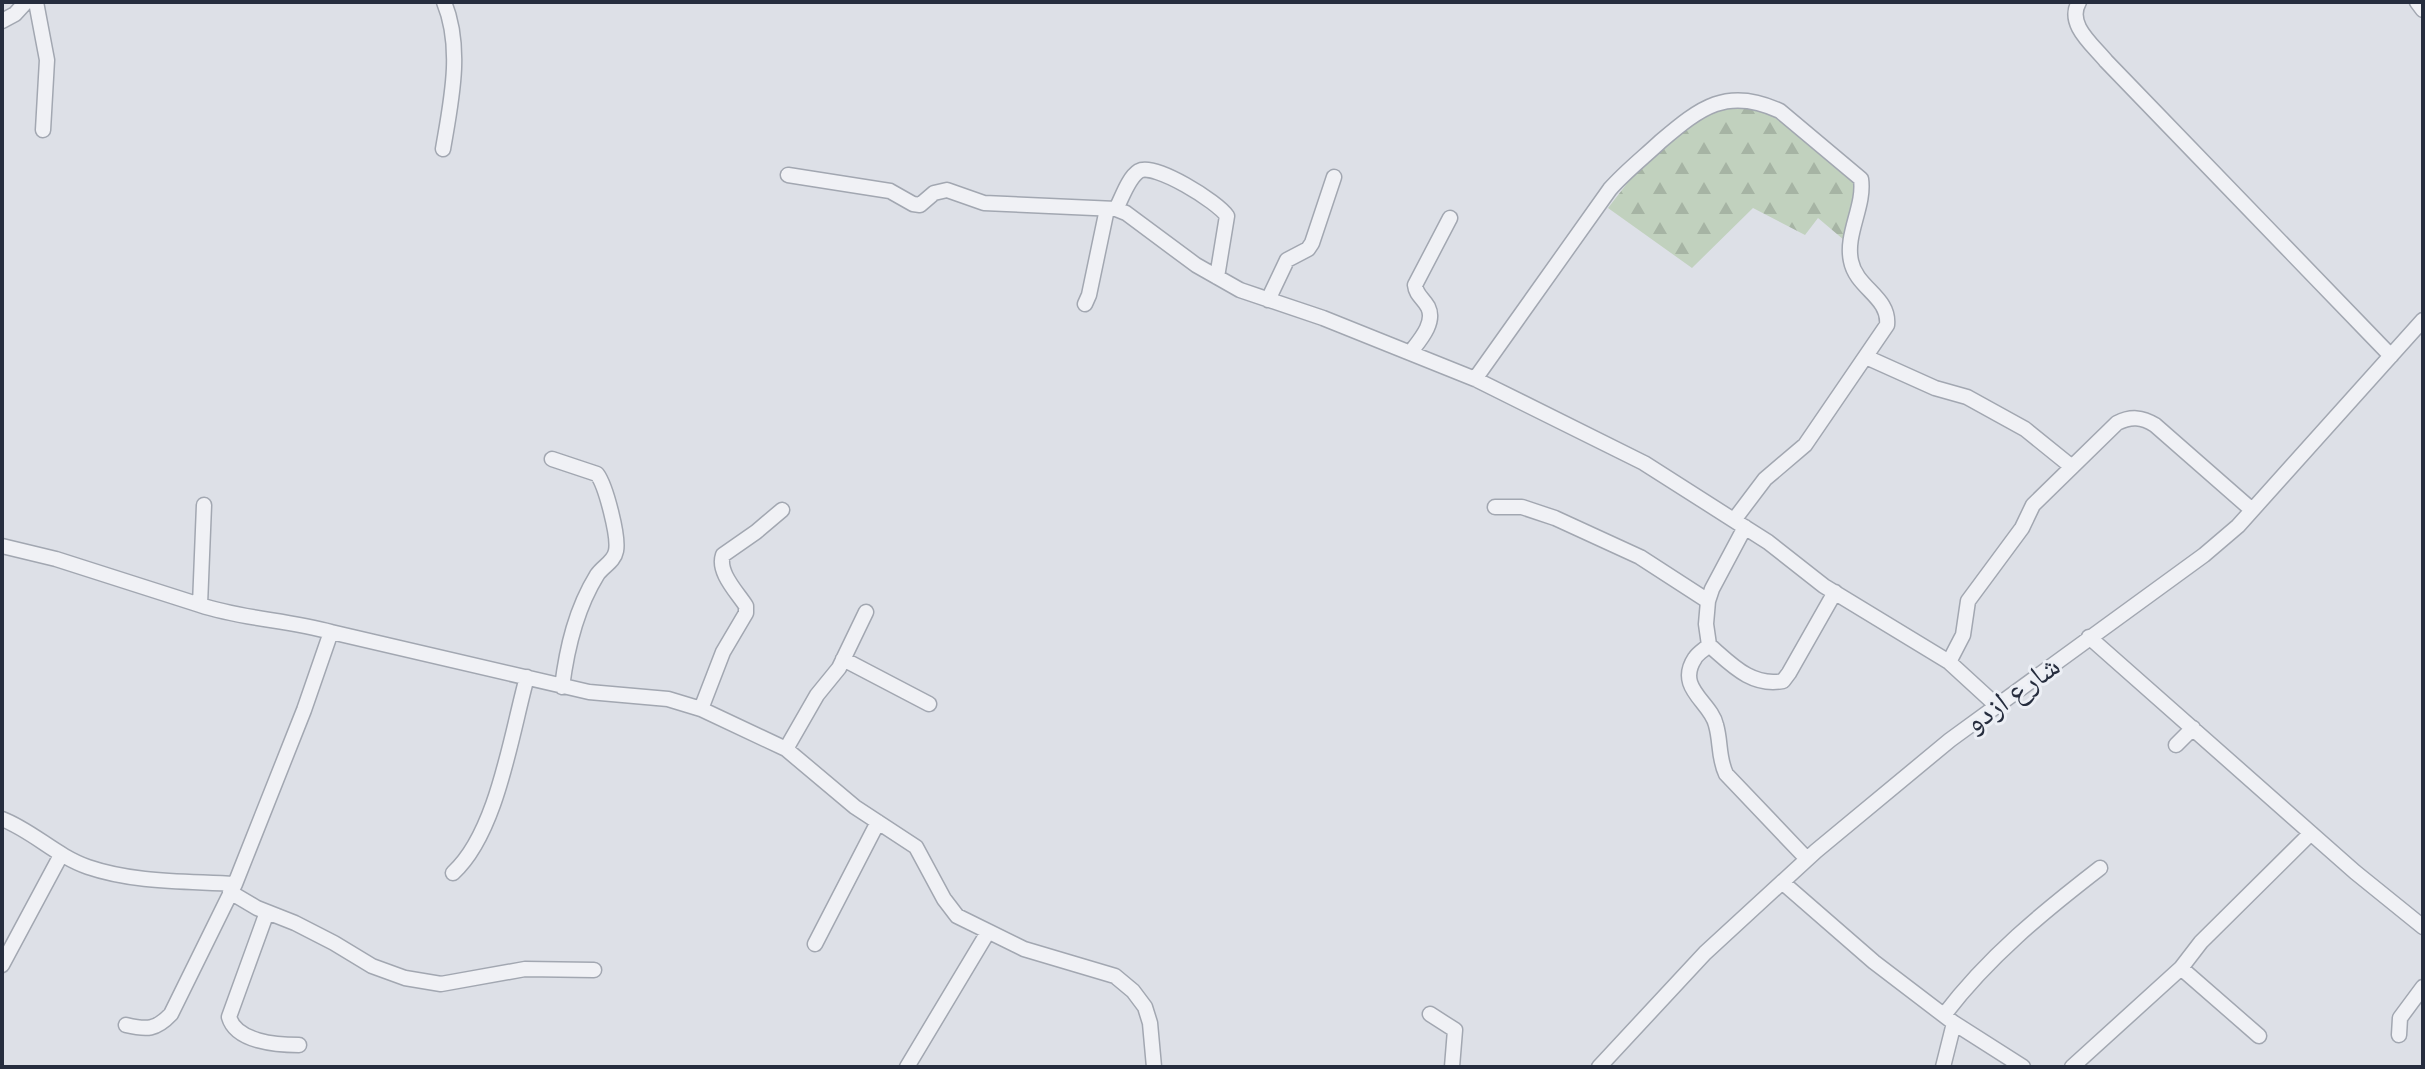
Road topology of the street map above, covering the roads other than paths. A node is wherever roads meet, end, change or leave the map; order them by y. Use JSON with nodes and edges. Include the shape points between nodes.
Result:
{"nodes":[{"id":1,"x":26,"y":2,"type":"edge"},
{"id":2,"x":36,"y":2,"type":"edge"},
{"id":3,"x":444,"y":2,"type":"edge"},
{"id":4,"x":2079,"y":2,"type":"edge"},
{"id":5,"x":2417,"y":2,"type":"edge"},
{"id":6,"x":2423,"y":10,"type":"edge"},
{"id":7,"x":2,"y":21,"type":"edge"},
{"id":8,"x":43,"y":130,"type":"dead end"},
{"id":9,"x":443,"y":149,"type":"dead end"},
{"id":10,"x":788,"y":175,"type":"dead end"},
{"id":11,"x":1334,"y":177,"type":"dead end"},
{"id":12,"x":1111,"y":209,"type":"junction"},
{"id":13,"x":1450,"y":218,"type":"dead end"},
{"id":14,"x":1217,"y":277,"type":"junction"},
{"id":15,"x":1268,"y":300,"type":"junction"},
{"id":16,"x":1085,"y":304,"type":"dead end"},
{"id":17,"x":2423,"y":320,"type":"edge"},
{"id":18,"x":1410,"y":353,"type":"junction"},
{"id":19,"x":2391,"y":356,"type":"junction"},
{"id":20,"x":1866,"y":357,"type":"junction"},
{"id":21,"x":1475,"y":379,"type":"junction"},
{"id":22,"x":552,"y":459,"type":"dead end"},
{"id":23,"x":2072,"y":467,"type":"junction"},
{"id":24,"x":204,"y":505,"type":"dead end"},
{"id":25,"x":1495,"y":507,"type":"dead end"},
{"id":26,"x":782,"y":510,"type":"dead end"},
{"id":27,"x":2252,"y":510,"type":"junction"},
{"id":28,"x":1740,"y":523,"type":"junction"},
{"id":29,"x":2,"y":546,"type":"edge"},
{"id":30,"x":1835,"y":592,"type":"junction"},
{"id":31,"x":1708,"y":601,"type":"junction"},
{"id":32,"x":200,"y":605,"type":"junction"},
{"id":33,"x":866,"y":612,"type":"dead end"},
{"id":34,"x":331,"y":632,"type":"junction"},
{"id":35,"x":2089,"y":637,"type":"junction"},
{"id":36,"x":1709,"y":645,"type":"junction"},
{"id":37,"x":843,"y":659,"type":"junction"},
{"id":38,"x":1949,"y":662,"type":"junction"},
{"id":39,"x":527,"y":677,"type":"junction"},
{"id":40,"x":562,"y":687,"type":"junction"},
{"id":41,"x":929,"y":704,"type":"dead end"},
{"id":42,"x":1997,"y":706,"type":"junction"},
{"id":43,"x":701,"y":709,"type":"junction"},
{"id":44,"x":2193,"y":728,"type":"junction"},
{"id":45,"x":2176,"y":745,"type":"dead end"},
{"id":46,"x":786,"y":749,"type":"junction"},
{"id":47,"x":2,"y":819,"type":"edge"},
{"id":48,"x":878,"y":822,"type":"junction"},
{"id":49,"x":2311,"y":833,"type":"junction"},
{"id":50,"x":61,"y":855,"type":"junction"},
{"id":51,"x":1807,"y":859,"type":"junction"},
{"id":52,"x":2100,"y":868,"type":"dead end"},
{"id":53,"x":453,"y":873,"type":"dead end"},
{"id":54,"x":1782,"y":882,"type":"junction"},
{"id":55,"x":233,"y":888,"type":"junction"},
{"id":56,"x":267,"y":912,"type":"junction"},
{"id":57,"x":2423,"y":927,"type":"edge"},
{"id":58,"x":988,"y":932,"type":"junction"},
{"id":59,"x":815,"y":944,"type":"dead end"},
{"id":60,"x":2,"y":965,"type":"edge"},
{"id":61,"x":2181,"y":968,"type":"junction"},
{"id":62,"x":594,"y":970,"type":"dead end"},
{"id":63,"x":2423,"y":987,"type":"edge"},
{"id":64,"x":1430,"y":1014,"type":"dead end"},
{"id":65,"x":1949,"y":1019,"type":"junction"},
{"id":66,"x":126,"y":1025,"type":"dead end"},
{"id":67,"x":2399,"y":1035,"type":"dead end"},
{"id":68,"x":2259,"y":1036,"type":"dead end"},
{"id":69,"x":299,"y":1045,"type":"dead end"},
{"id":70,"x":907,"y":1067,"type":"edge"},
{"id":71,"x":1154,"y":1067,"type":"edge"},
{"id":72,"x":1452,"y":1067,"type":"edge"},
{"id":73,"x":1599,"y":1067,"type":"edge"},
{"id":74,"x":1943,"y":1067,"type":"edge"},
{"id":75,"x":2023,"y":1067,"type":"edge"},
{"id":76,"x":2072,"y":1067,"type":"edge"}],
"edges":[{"from":1,"to":7,"type":"street"},
{"from":2,"to":8,"type":"street","via":[[47,60]]},
{"from":3,"to":9,"type":"street","via":[[454,42]]},
{"from":4,"to":19,"type":"street","via":[[2073,12],[2075,23],[2106,61]]},
{"from":5,"to":6,"type":"street"},
{"from":10,"to":12,"type":"street","via":[[890,191],[913,204],[947,190],[984,203]]},
{"from":11,"to":15,"type":"street","via":[[1312,243],[1287,260]]},
{"from":12,"to":14,"type":"street","via":[[1146,226]]},
{"from":12,"to":14,"type":"street","via":[[1143,169],[1156,170],[1216,204],[1227,216]]},
{"from":12,"to":16,"type":"street"},
{"from":13,"to":18,"type":"street","via":[[1415,285],[1430,320]]},
{"from":14,"to":15,"type":"street"},
{"from":15,"to":18,"type":"street"},
{"from":17,"to":19,"type":"street","name":"شارع ازدو"},
{"from":18,"to":21,"type":"street"},
{"from":19,"to":27,"type":"street","name":"شارع ازدو"},
{"from":20,"to":21,"type":"street","via":[[1888,315],[1857,278],[1850,261],[1861,179],[1780,111],[1734,100],[1696,111],[1624,173]]},
{"from":20,"to":23,"type":"street","via":[[1967,397],[2025,429]]},
{"from":20,"to":28,"type":"street","via":[[1805,445],[1765,479]]},
{"from":21,"to":28,"type":"street","via":[[1644,463]]},
{"from":22,"to":40,"type":"street","via":[[597,474],[617,547],[583,602],[568,643]]},
{"from":23,"to":27,"type":"street","via":[[2117,423],[2146,419]]},
{"from":23,"to":38,"type":"street","via":[[2033,505],[2022,528],[1977,586]]},
{"from":24,"to":32,"type":"street"},
{"from":25,"to":31,"type":"street","via":[[1522,507],[1555,518],[1640,557]]},
{"from":26,"to":43,"type":"street","via":[[720,561],[746,613],[723,652]]},
{"from":27,"to":35,"type":"street","name":"شارع ازدو","via":[[2204,555]]},
{"from":28,"to":30,"type":"street"},
{"from":28,"to":31,"type":"street"},
{"from":29,"to":32,"type":"street"},
{"from":30,"to":36,"type":"street","via":[[1783,681],[1758,682]]},
{"from":30,"to":38,"type":"street"},
{"from":31,"to":36,"type":"street"},
{"from":32,"to":34,"type":"street"},
{"from":33,"to":37,"type":"street"},
{"from":34,"to":39,"type":"street"},
{"from":34,"to":55,"type":"street"},
{"from":35,"to":42,"type":"street","name":"شارع ازدو"},
{"from":35,"to":44,"type":"street"},
{"from":36,"to":51,"type":"street","via":[[1693,661],[1691,689],[1716,722],[1721,765]]},
{"from":37,"to":41,"type":"street"},
{"from":37,"to":46,"type":"street"},
{"from":38,"to":42,"type":"street"},
{"from":39,"to":40,"type":"street"},
{"from":39,"to":53,"type":"street","via":[[492,809],[467,861]]},
{"from":40,"to":43,"type":"street","via":[[668,699]]},
{"from":42,"to":51,"type":"street","name":"شارع ازدو"},
{"from":43,"to":46,"type":"street"},
{"from":44,"to":45,"type":"street"},
{"from":44,"to":49,"type":"street"},
{"from":46,"to":48,"type":"street"},
{"from":47,"to":50,"type":"street"},
{"from":48,"to":58,"type":"street","via":[[916,847],[957,916]]},
{"from":48,"to":59,"type":"street"},
{"from":49,"to":57,"type":"street"},
{"from":49,"to":61,"type":"street"},
{"from":50,"to":55,"type":"street","via":[[129,876]]},
{"from":50,"to":60,"type":"street"},
{"from":51,"to":54,"type":"street","name":"شارع ازدو"},
{"from":52,"to":65,"type":"street","via":[[1971,980]]},
{"from":54,"to":65,"type":"street"},
{"from":54,"to":73,"type":"street","name":"شارع ازدو","via":[[1705,953]]},
{"from":55,"to":56,"type":"street"},
{"from":55,"to":66,"type":"street","via":[[171,1014],[147,1030]]},
{"from":56,"to":62,"type":"street","via":[[405,978],[441,984],[525,969]]},
{"from":56,"to":69,"type":"street","via":[[229,1017],[238,1032]]},
{"from":58,"to":70,"type":"street"},
{"from":58,"to":71,"type":"street","via":[[1024,949],[1115,976],[1145,1007]]},
{"from":61,"to":68,"type":"street"},
{"from":61,"to":76,"type":"street"},
{"from":63,"to":67,"type":"street","via":[[2400,1018]]},
{"from":64,"to":72,"type":"street","via":[[1455,1030]]},
{"from":65,"to":74,"type":"street"},
{"from":65,"to":75,"type":"street"}]}
